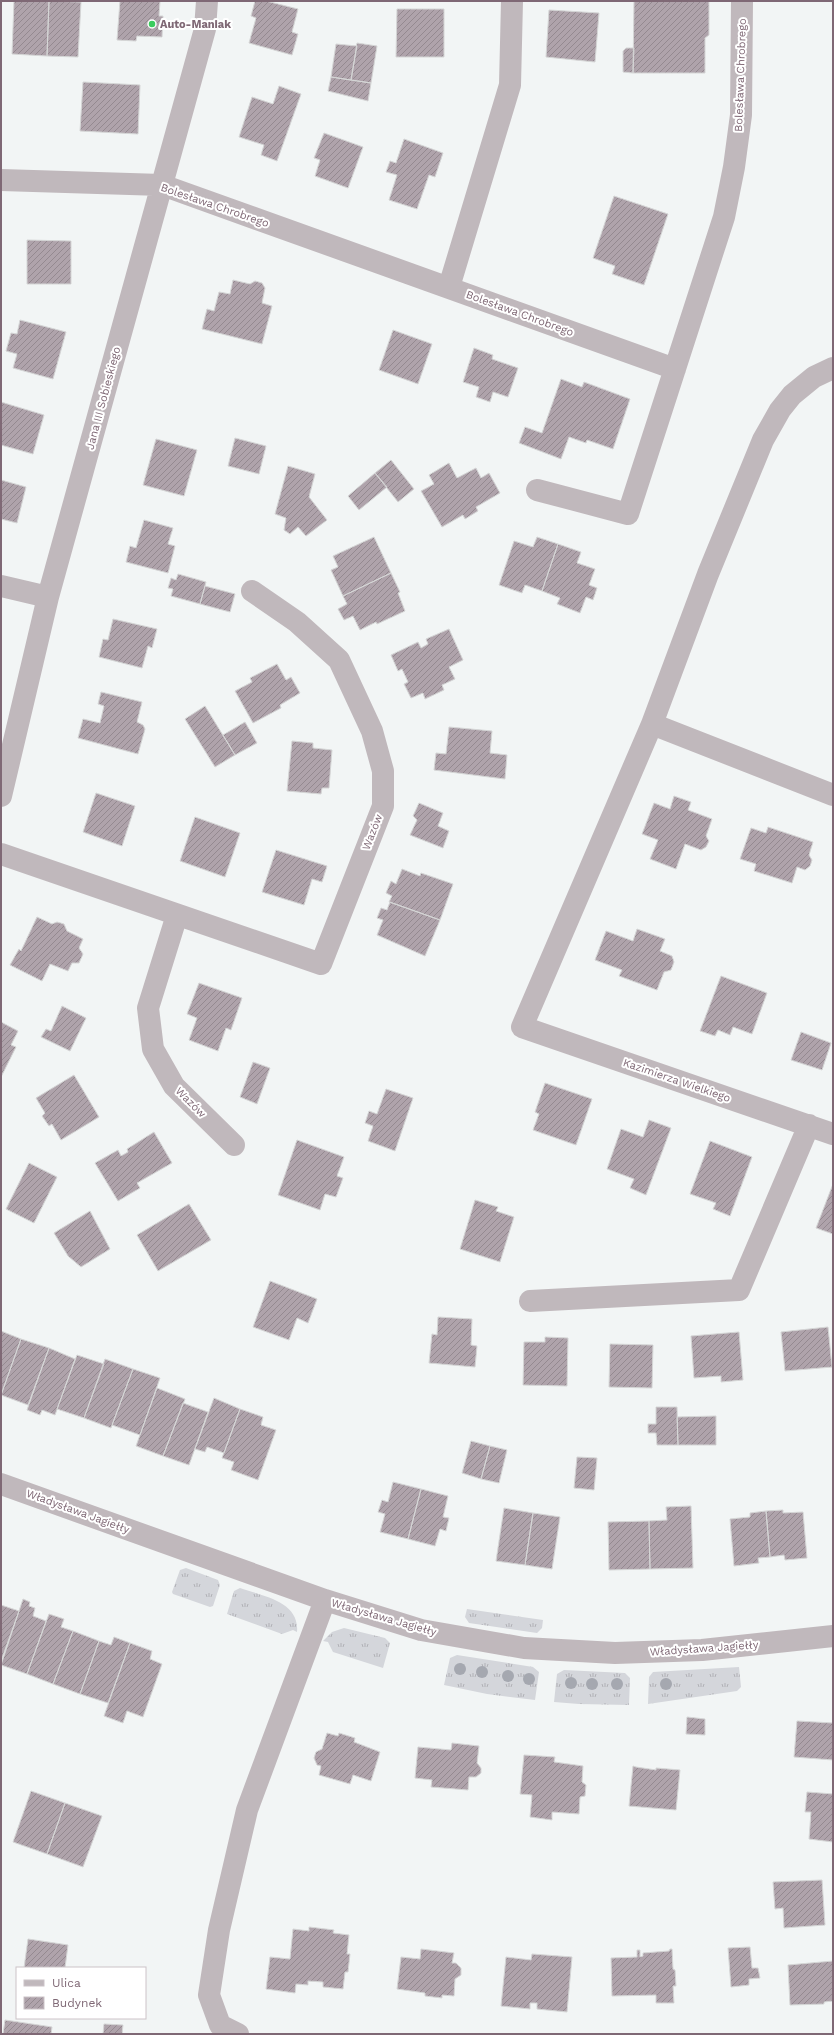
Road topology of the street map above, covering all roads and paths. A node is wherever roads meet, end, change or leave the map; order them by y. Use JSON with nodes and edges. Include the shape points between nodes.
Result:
{"nodes":[{"id":1,"x":207,"y":1,"type":"edge"},
{"id":2,"x":512,"y":1,"type":"edge"},
{"id":3,"x":742,"y":1,"type":"edge"},
{"id":4,"x":1,"y":180,"type":"edge"},
{"id":5,"x":162,"y":185,"type":"junction"},
{"id":6,"x":449,"y":287,"type":"junction"},
{"id":7,"x":833,"y":368,"type":"edge"},
{"id":8,"x":675,"y":369,"type":"junction"},
{"id":9,"x":537,"y":490,"type":"dead end"},
{"id":10,"x":1,"y":586,"type":"edge"},
{"id":11,"x":252,"y":591,"type":"dead end"},
{"id":12,"x":48,"y":597,"type":"junction"},
{"id":13,"x":652,"y":724,"type":"junction"},
{"id":14,"x":833,"y":794,"type":"edge"},
{"id":15,"x":1,"y":796,"type":"edge"},
{"id":16,"x":1,"y":854,"type":"edge"},
{"id":17,"x":177,"y":915,"type":"junction"},
{"id":18,"x":808,"y":1125,"type":"junction"},
{"id":19,"x":833,"y":1134,"type":"edge"},
{"id":20,"x":234,"y":1145,"type":"dead end"},
{"id":21,"x":530,"y":1301,"type":"dead end"},
{"id":22,"x":1,"y":1484,"type":"edge"},
{"id":23,"x":325,"y":1600,"type":"junction"},
{"id":24,"x":833,"y":1636,"type":"edge"},
{"id":25,"x":238,"y":2034,"type":"edge"}],
"edges":[{"from":1,"to":5,"type":"street","name":"Jana III Sobieskiego","via":[[205,29]]},
{"from":2,"to":6,"type":"street","via":[[510,85]]},
{"from":3,"to":8,"type":"street","name":"Bolesława Chrobrego","via":[[741,115],[734,167],[724,217]]},
{"from":4,"to":5,"type":"street","name":"Bolesława Chrobrego"},
{"from":5,"to":6,"type":"street","name":"Bolesława Chrobrego"},
{"from":5,"to":12,"type":"street","name":"Jana III Sobieskiego"},
{"from":6,"to":8,"type":"street","name":"Bolesława Chrobrego"},
{"from":7,"to":13,"type":"street","via":[[814,377],[792,395],[763,440],[708,574]]},
{"from":8,"to":9,"type":"street","via":[[628,514]]},
{"from":10,"to":12,"type":"street"},
{"from":11,"to":17,"type":"street","name":"Wazów","via":[[297,622],[339,660],[372,731],[383,771],[383,806],[321,964]]},
{"from":12,"to":15,"type":"street","name":"Jana III Sobieskiego"},
{"from":13,"to":14,"type":"street"},
{"from":13,"to":18,"type":"street","name":"Kazimierza Wielkiego","via":[[522,1027]]},
{"from":16,"to":17,"type":"street","name":"Wazów"},
{"from":17,"to":20,"type":"street","name":"Wazów","via":[[148,1008],[153,1050],[174,1086]]},
{"from":18,"to":19,"type":"street","name":"Kazimierza Wielkiego"},
{"from":18,"to":21,"type":"street","via":[[739,1290]]},
{"from":22,"to":23,"type":"street","name":"Władysława Jagiełły"},
{"from":23,"to":24,"type":"street","name":"Władysława Jagiełły","via":[[421,1630],[524,1648],[616,1654],[702,1650]]},
{"from":23,"to":25,"type":"street","via":[[247,1810],[220,1930],[209,1995],[220,2025]]}]}
